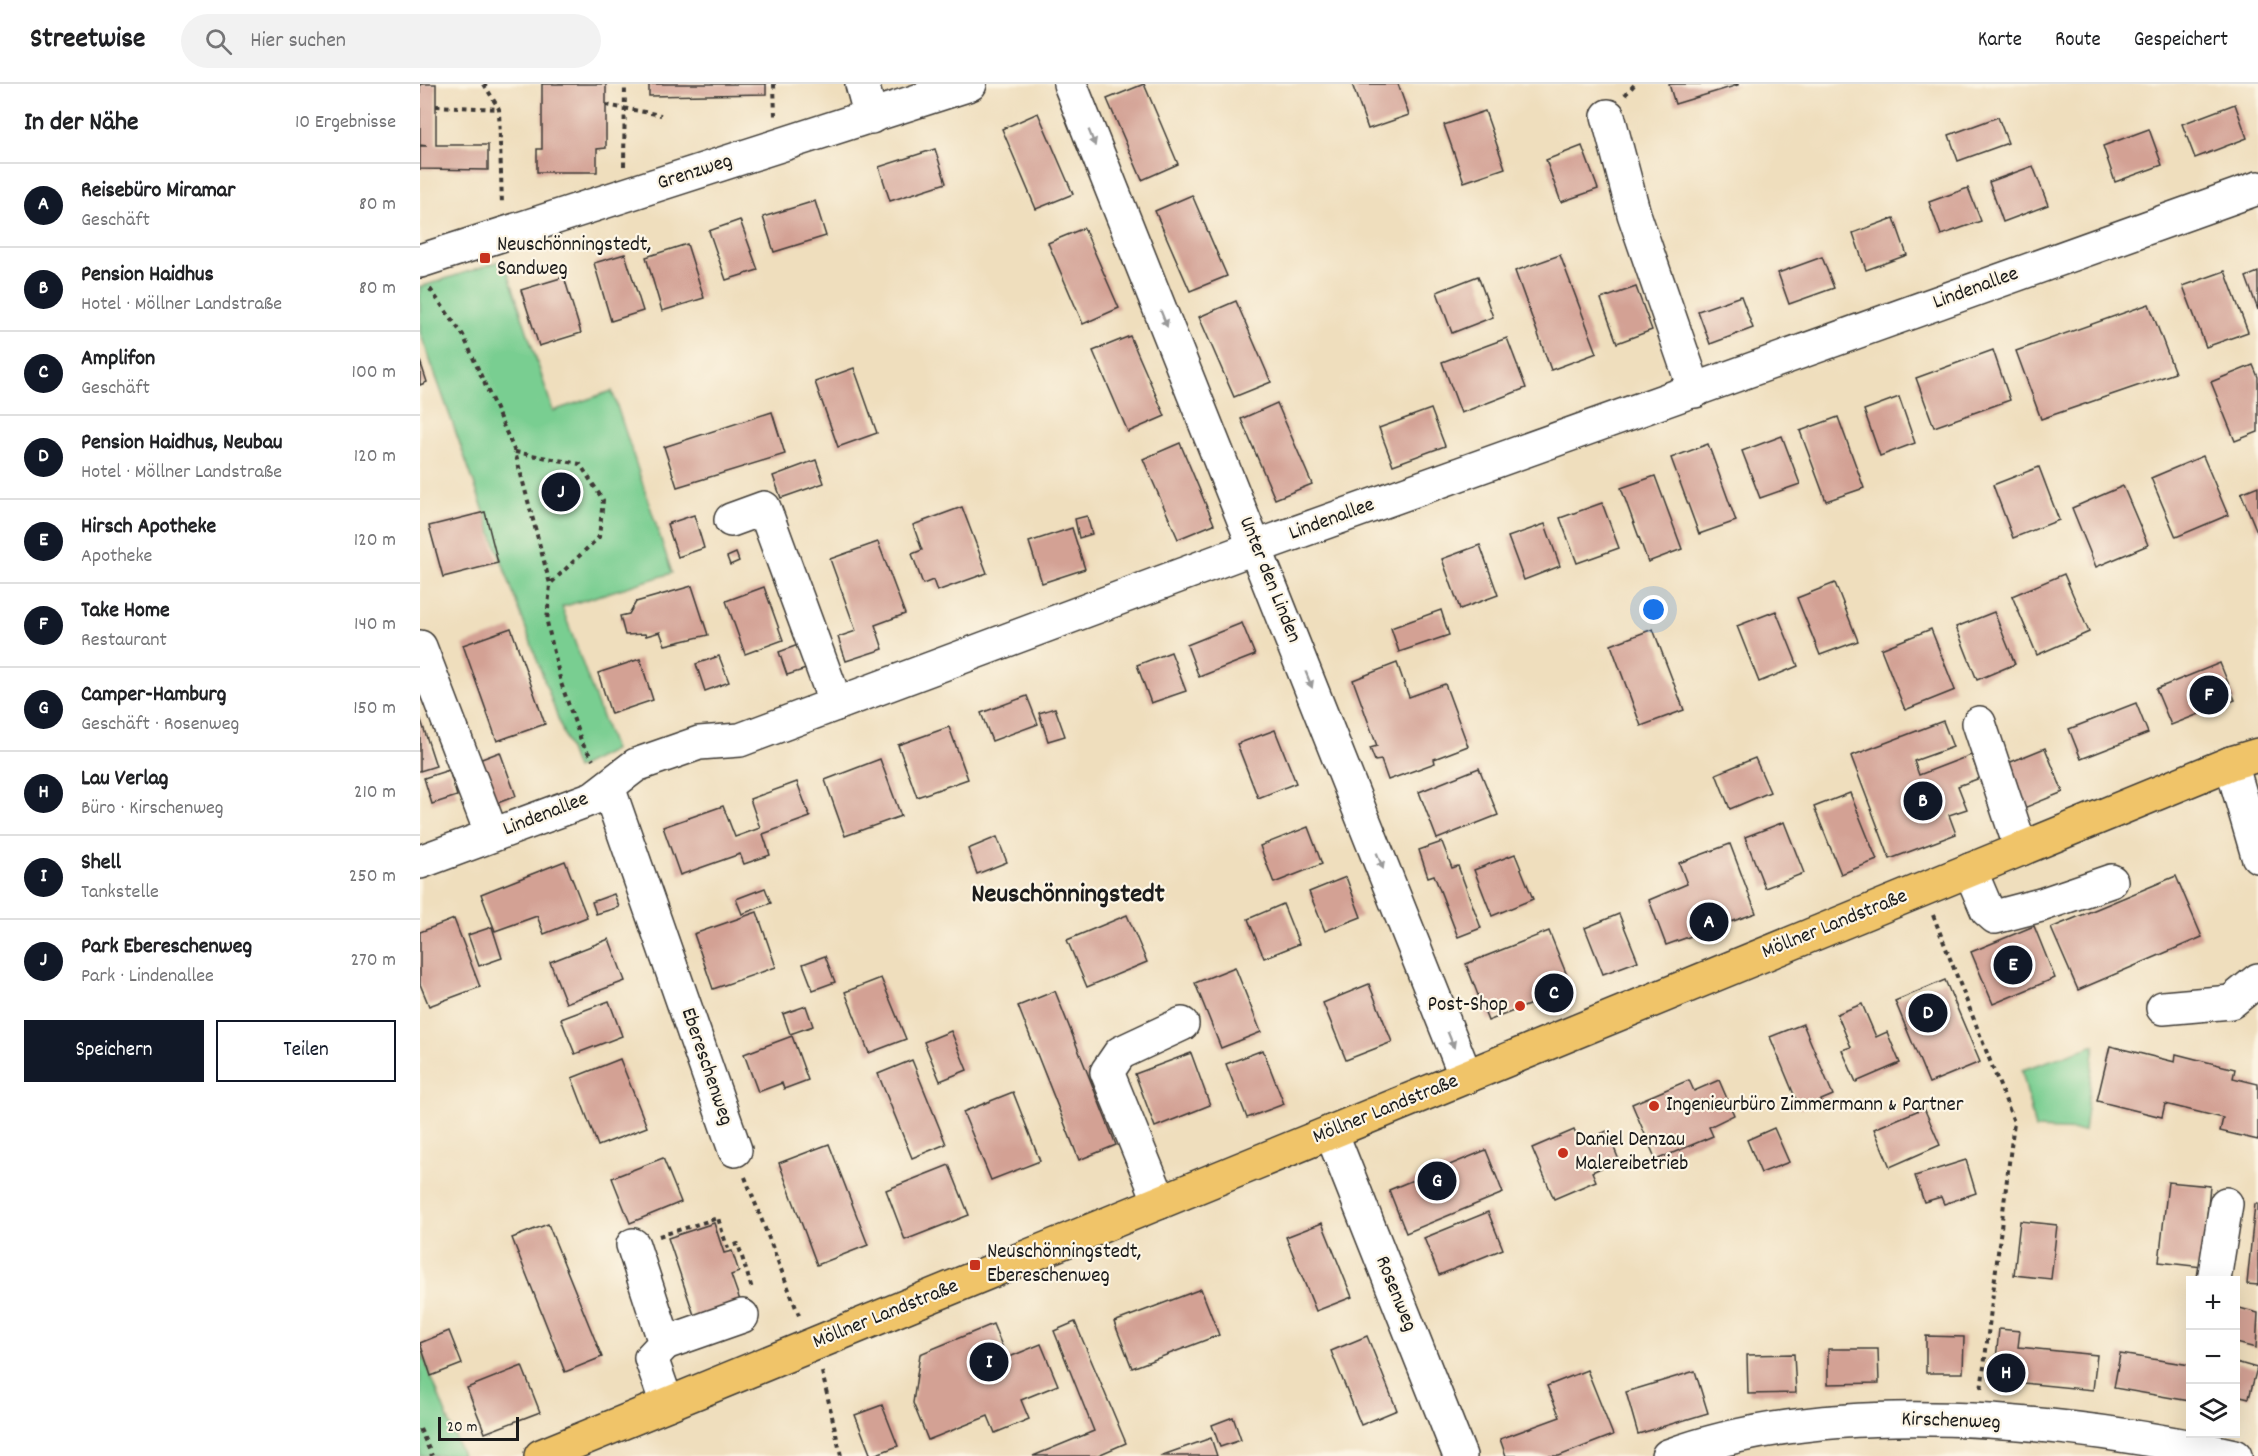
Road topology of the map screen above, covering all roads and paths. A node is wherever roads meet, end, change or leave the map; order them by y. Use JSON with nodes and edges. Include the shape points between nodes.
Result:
{"nodes":[{"id":1,"x":484,"y":84,"type":"edge"},
{"id":2,"x":625,"y":84,"type":"edge"},
{"id":3,"x":774,"y":84,"type":"edge"},
{"id":4,"x":862,"y":84,"type":"edge"},
{"id":5,"x":970,"y":84,"type":"edge"},
{"id":6,"x":1070,"y":84,"type":"edge"},
{"id":7,"x":606,"y":105,"type":"dead end"},
{"id":8,"x":436,"y":106,"type":"dead end"},
{"id":9,"x":625,"y":106,"type":"junction"},
{"id":10,"x":499,"y":109,"type":"junction"},
{"id":11,"x":661,"y":115,"type":"dead end"},
{"id":12,"x":1608,"y":116,"type":"dead end"},
{"id":13,"x":775,"y":117,"type":"dead end"},
{"id":14,"x":871,"y":117,"type":"junction"},
{"id":15,"x":2258,"y":188,"type":"edge"},
{"id":16,"x":622,"y":196,"type":"junction"},
{"id":17,"x":502,"y":211,"type":"dead end"},
{"id":18,"x":423,"y":274,"type":"edge"},
{"id":19,"x":1695,"y":391,"type":"junction"},
{"id":20,"x":515,"y":452,"type":"junction"},
{"id":21,"x":731,"y":520,"type":"dead end"},
{"id":22,"x":1256,"y":547,"type":"junction"},
{"id":23,"x":550,"y":584,"type":"junction"},
{"id":24,"x":420,"y":647,"type":"edge"},
{"id":25,"x":836,"y":704,"type":"junction"},
{"id":26,"x":1979,"y":723,"type":"dead end"},
{"id":27,"x":2258,"y":747,"type":"edge"},
{"id":28,"x":2244,"y":759,"type":"edge"},
{"id":29,"x":608,"y":787,"type":"junction"},
{"id":30,"x":492,"y":835,"type":"junction"},
{"id":31,"x":2021,"y":849,"type":"junction"},
{"id":32,"x":2258,"y":856,"type":"edge"},
{"id":33,"x":420,"y":862,"type":"edge"},
{"id":34,"x":1970,"y":870,"type":"junction"},
{"id":35,"x":2111,"y":881,"type":"dead end"},
{"id":36,"x":1924,"y":889,"type":"junction"},
{"id":37,"x":2258,"y":980,"type":"edge"},
{"id":38,"x":2163,"y":1008,"type":"dead end"},
{"id":39,"x":1182,"y":1024,"type":"dead end"},
{"id":40,"x":1466,"y":1077,"type":"junction"},
{"id":41,"x":1331,"y":1132,"type":"junction"},
{"id":42,"x":735,"y":1150,"type":"joint"},
{"id":43,"x":1160,"y":1203,"type":"junction"},
{"id":44,"x":2226,"y":1204,"type":"dead end"},
{"id":45,"x":633,"y":1245,"type":"joint"},
{"id":46,"x":743,"y":1258,"type":"junction"},
{"id":47,"x":735,"y":1260,"type":"dead end"},
{"id":48,"x":2215,"y":1276,"type":"edge"},
{"id":49,"x":742,"y":1316,"type":"joint"},
{"id":50,"x":665,"y":1343,"type":"junction"},
{"id":51,"x":812,"y":1346,"type":"junction"},
{"id":52,"x":667,"y":1404,"type":"junction"},
{"id":53,"x":1978,"y":1422,"type":"junction"},
{"id":54,"x":420,"y":1429,"type":"edge"},
{"id":55,"x":2189,"y":1440,"type":"edge"},
{"id":56,"x":1744,"y":1446,"type":"edge"},
{"id":57,"x":432,"y":1456,"type":"edge"},
{"id":58,"x":541,"y":1456,"type":"edge"},
{"id":59,"x":842,"y":1456,"type":"edge"},
{"id":60,"x":1460,"y":1456,"type":"edge"},
{"id":61,"x":1668,"y":1456,"type":"edge"},
{"id":62,"x":2235,"y":1456,"type":"edge"}],
"edges":[{"from":1,"to":10,"type":"path"},
{"from":2,"to":9,"type":"path"},
{"from":3,"to":13,"type":"path"},
{"from":4,"to":14,"type":"street"},
{"from":5,"to":14,"type":"street","name":"Grenzweg"},
{"from":6,"to":22,"type":"street","name":"Unter den Linden","one_way":true},
{"from":7,"to":9,"type":"path"},
{"from":8,"to":10,"type":"path"},
{"from":9,"to":11,"type":"path"},
{"from":9,"to":16,"type":"path"},
{"from":10,"to":17,"type":"path"},
{"from":12,"to":19,"type":"street","via":[[1634,214]]},
{"from":14,"to":16,"type":"street","name":"Grenzweg"},
{"from":15,"to":19,"type":"street","name":"Lindenallee"},
{"from":16,"to":18,"type":"street","name":"Grenzweg"},
{"from":18,"to":20,"type":"path","via":[[463,335]]},
{"from":19,"to":22,"type":"street","name":"Lindenallee"},
{"from":20,"to":23,"type":"path"},
{"from":20,"to":23,"type":"path","via":[[580,464],[603,500],[599,537]]},
{"from":21,"to":25,"type":"street","via":[[764,508]]},
{"from":22,"to":25,"type":"street","name":"Lindenallee"},
{"from":22,"to":40,"type":"street","name":"Unter den Linden","one_way":true},
{"from":23,"to":29,"type":"path","via":[[547,622],[561,683],[582,744]]},
{"from":24,"to":30,"type":"street"},
{"from":25,"to":29,"type":"street","name":"Lindenallee","via":[[741,740],[699,743],[636,765]]},
{"from":26,"to":31,"type":"street"},
{"from":27,"to":28,"type":"main road","name":"Möllner Landstraße"},
{"from":28,"to":31,"type":"main road","name":"Möllner Landstraße"},
{"from":28,"to":32,"type":"street"},
{"from":29,"to":30,"type":"street","name":"Lindenallee","via":[[593,798]]},
{"from":29,"to":42,"type":"street","name":"Ebereschenweg"},
{"from":30,"to":33,"type":"street","name":"Lindenallee"},
{"from":31,"to":34,"type":"main road","name":"Möllner Landstraße"},
{"from":34,"to":35,"type":"street","via":[[1987,910],[1995,916]]},
{"from":34,"to":36,"type":"main road","name":"Möllner Landstraße"},
{"from":36,"to":40,"type":"main road","name":"Möllner Landstraße"},
{"from":36,"to":53,"type":"path","via":[[2014,1122]]},
{"from":37,"to":38,"type":"street","via":[[2231,1002]]},
{"from":39,"to":43,"type":"street","via":[[1120,1053],[1107,1072]]},
{"from":40,"to":41,"type":"main road","name":"Möllner Landstraße"},
{"from":41,"to":43,"type":"main road","name":"Möllner Landstraße"},
{"from":41,"to":60,"type":"street","name":"Rosenweg"},
{"from":42,"to":51,"type":"path","name":"Ebereschenweg"},
{"from":43,"to":51,"type":"main road","name":"Möllner Landstraße"},
{"from":44,"to":48,"type":"street"},
{"from":45,"to":46,"type":"path","via":[[718,1218],[727,1247],[738,1244]]},
{"from":45,"to":50,"type":"street"},
{"from":46,"to":47,"type":"path"},
{"from":46,"to":49,"type":"path","via":[[759,1310]]},
{"from":49,"to":50,"type":"street"},
{"from":50,"to":52,"type":"street","via":[[651,1358]]},
{"from":51,"to":52,"type":"main road","name":"Möllner Landstraße"},
{"from":51,"to":59,"type":"path","name":"Ebereschenweg","via":[[824,1376]]},
{"from":52,"to":58,"type":"main road","name":"Möllner Landstraße"},
{"from":53,"to":55,"type":"street","name":"Kirschenweg"},
{"from":53,"to":56,"type":"street","name":"Kirschenweg","via":[[1886,1420],[1780,1427]]},
{"from":54,"to":57,"type":"path"},
{"from":55,"to":62,"type":"street","name":"Kirschenweg"},
{"from":56,"to":61,"type":"street","name":"Kirschenweg","via":[[1692,1447]]}]}
